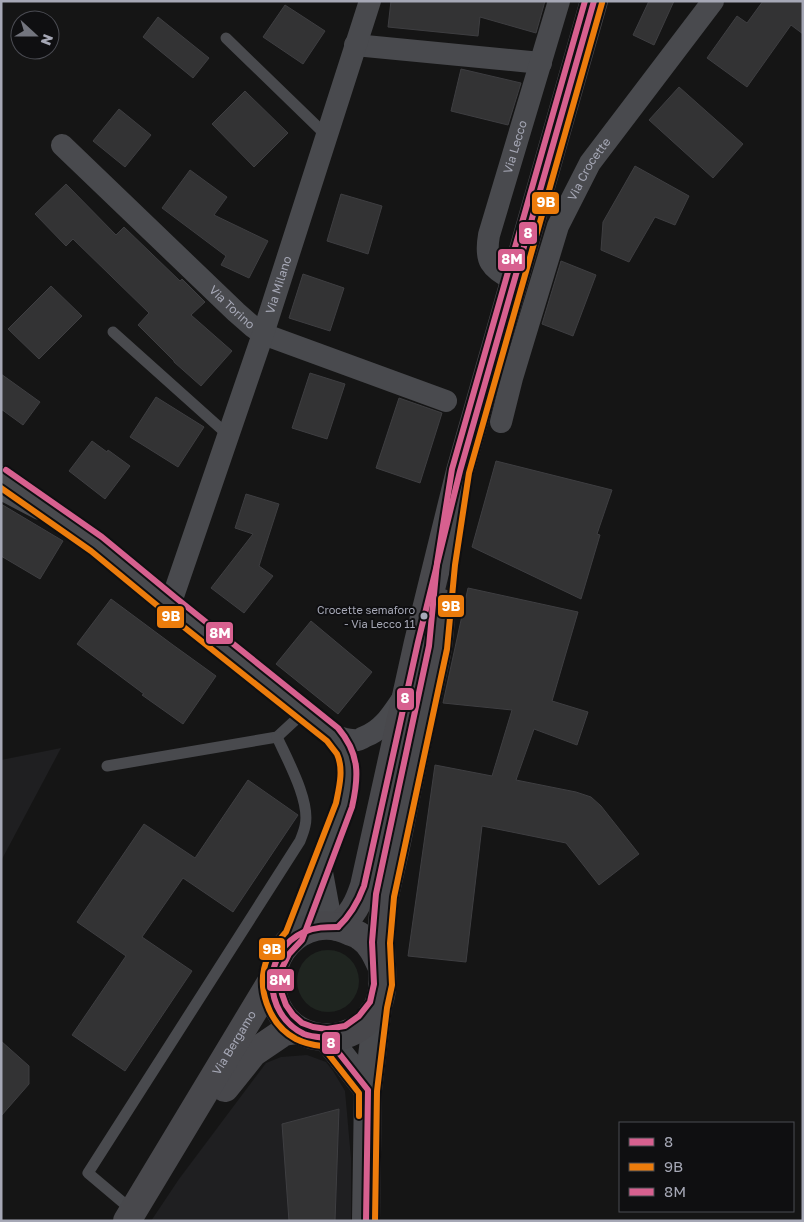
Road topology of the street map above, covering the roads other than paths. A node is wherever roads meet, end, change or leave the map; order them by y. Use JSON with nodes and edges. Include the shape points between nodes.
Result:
{"nodes":[{"id":1,"x":370,"y":1,"type":"edge"},
{"id":2,"x":559,"y":1,"type":"edge"},
{"id":3,"x":594,"y":1,"type":"edge"},
{"id":4,"x":713,"y":1,"type":"edge"},
{"id":5,"x":226,"y":38,"type":"dead end"},
{"id":6,"x":355,"y":46,"type":"junction"},
{"id":7,"x":541,"y":63,"type":"junction"},
{"id":8,"x":326,"y":135,"type":"junction"},
{"id":9,"x":62,"y":145,"type":"dead end"},
{"id":10,"x":514,"y":281,"type":"junction"},
{"id":11,"x":112,"y":332,"type":"dead end"},
{"id":12,"x":263,"y":334,"type":"junction"},
{"id":13,"x":446,"y":401,"type":"dead end"},
{"id":14,"x":501,"y":422,"type":"dead end"},
{"id":15,"x":228,"y":435,"type":"junction"},
{"id":16,"x":460,"y":470,"type":"junction"},
{"id":17,"x":1,"y":477,"type":"edge"},
{"id":18,"x":1,"y":495,"type":"edge"},
{"id":19,"x":96,"y":544,"type":"junction"},
{"id":20,"x":170,"y":605,"type":"junction"},
{"id":21,"x":407,"y":692,"type":"junction"},
{"id":22,"x":304,"y":712,"type":"junction"},
{"id":23,"x":334,"y":735,"type":"junction"},
{"id":24,"x":278,"y":737,"type":"junction"},
{"id":25,"x":108,"y":766,"type":"dead end"},
{"id":26,"x":320,"y":866,"type":"junction"},
{"id":27,"x":335,"y":926,"type":"junction"},
{"id":28,"x":294,"y":937,"type":"junction"},
{"id":29,"x":382,"y":968,"type":"junction"},
{"id":30,"x":271,"y":982,"type":"junction"},
{"id":31,"x":378,"y":1006,"type":"junction"},
{"id":32,"x":297,"y":1030,"type":"junction"},
{"id":33,"x":326,"y":1038,"type":"junction"},
{"id":34,"x":368,"y":1090,"type":"junction"},
{"id":35,"x":150,"y":1184,"type":"junction"},
{"id":36,"x":130,"y":1216,"type":"edge"},
{"id":37,"x":366,"y":1221,"type":"edge"}],
"edges":[{"from":1,"to":6,"type":"street","name":"Via Milano"},
{"from":2,"to":7,"type":"street","name":"Via Lecco"},
{"from":3,"to":10,"type":"main road"},
{"from":4,"to":14,"type":"street","name":"Via Crocette","via":[[590,163],[558,226]]},
{"from":5,"to":8,"type":"lane"},
{"from":6,"to":7,"type":"street"},
{"from":6,"to":8,"type":"street","name":"Via Milano"},
{"from":7,"to":10,"type":"street","name":"Via Lecco","via":[[487,248],[494,269]]},
{"from":8,"to":12,"type":"street","name":"Via Milano"},
{"from":9,"to":12,"type":"street","name":"Via Torino"},
{"from":10,"to":16,"type":"main road"},
{"from":11,"to":15,"type":"lane"},
{"from":12,"to":13,"type":"street","name":"Via Torino"},
{"from":12,"to":15,"type":"street","name":"Via Milano"},
{"from":15,"to":20,"type":"street","name":"Via Milano"},
{"from":16,"to":21,"type":"main road"},
{"from":16,"to":29,"type":"main road","via":[[438,647],[385,896]]},
{"from":17,"to":19,"type":"street"},
{"from":18,"to":19,"type":"lane"},
{"from":19,"to":20,"type":"street"},
{"from":20,"to":22,"type":"street"},
{"from":21,"to":23,"type":"street","via":[[389,719],[373,734],[358,740]]},
{"from":21,"to":27,"type":"main road","via":[[364,886],[349,918]]},
{"from":22,"to":23,"type":"street"},
{"from":22,"to":24,"type":"lane"},
{"from":23,"to":26,"type":"street","via":[[347,759],[349,776],[344,805]]},
{"from":24,"to":25,"type":"lane"},
{"from":24,"to":36,"type":"lane","via":[[305,805],[306,825],[300,841],[88,1173]]},
{"from":26,"to":27,"type":"street"},
{"from":26,"to":28,"type":"street"},
{"from":27,"to":28,"type":"main road","via":[[318,926]]},
{"from":27,"to":29,"type":"main road","via":[[362,937]]},
{"from":28,"to":30,"type":"main road","via":[[282,949],[274,965]]},
{"from":29,"to":31,"type":"main road","via":[[383,985]]},
{"from":30,"to":32,"type":"main road","via":[[278,1009]]},
{"from":30,"to":35,"type":"main road","name":"Via Bergamo"},
{"from":31,"to":33,"type":"main road","via":[[365,1023],[348,1034]]},
{"from":31,"to":34,"type":"street"},
{"from":32,"to":33,"type":"main road"},
{"from":32,"to":35,"type":"main road","name":"Via Bergamo","via":[[284,1032],[252,1053]]},
{"from":33,"to":34,"type":"street"},
{"from":34,"to":37,"type":"street"},
{"from":35,"to":36,"type":"main road","name":"Via Bergamo"}]}
